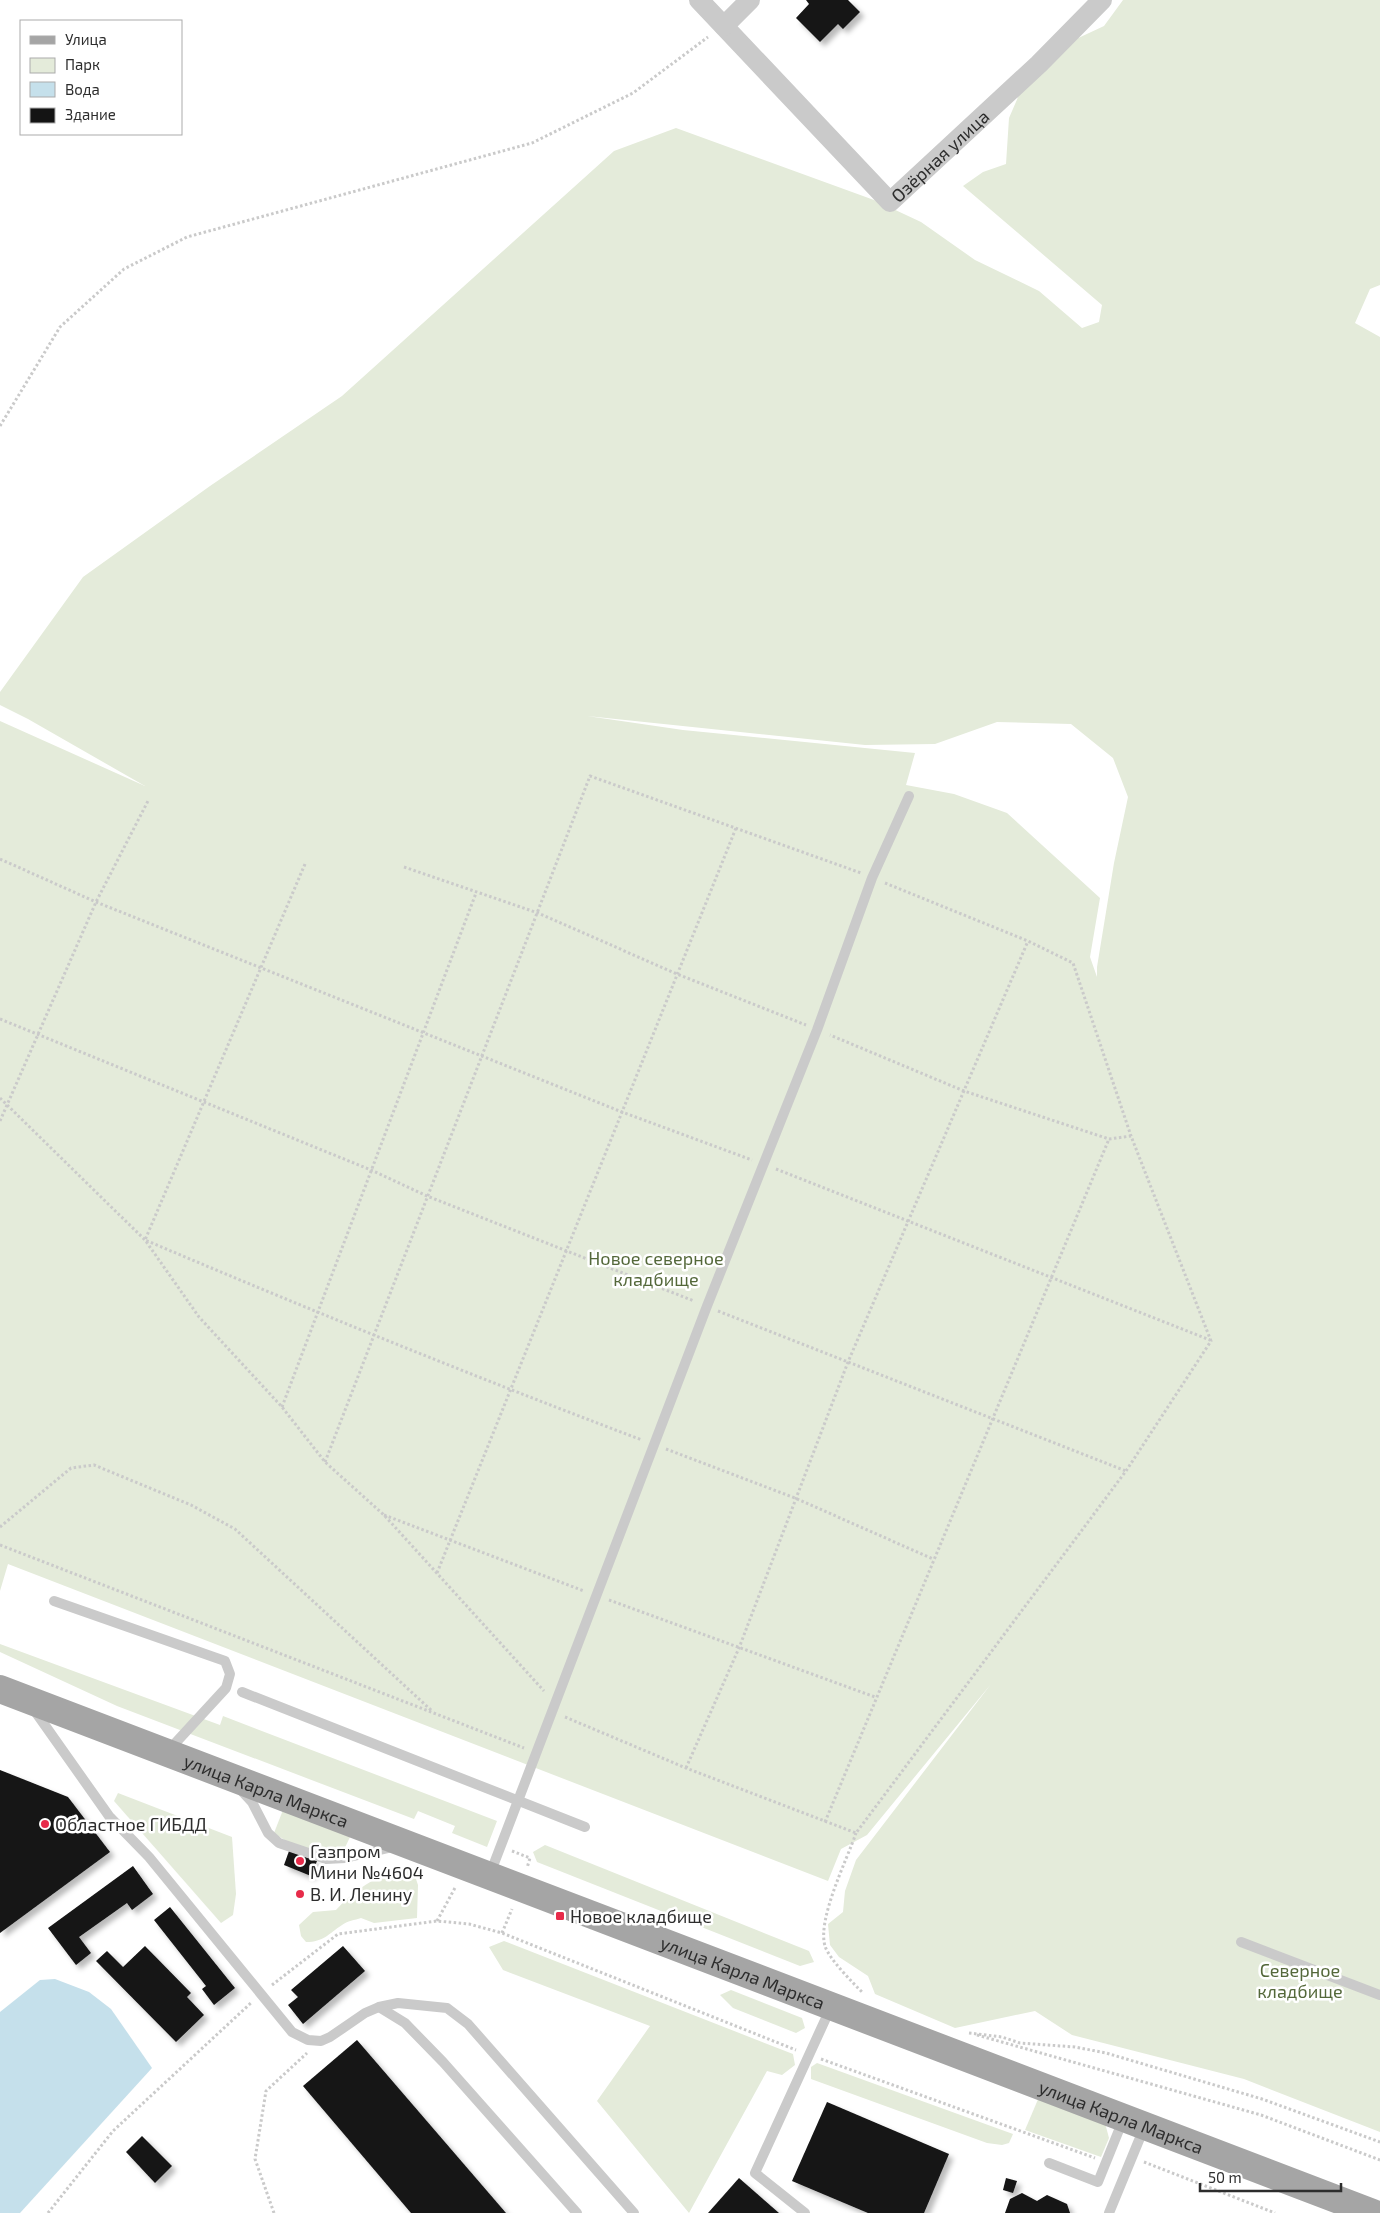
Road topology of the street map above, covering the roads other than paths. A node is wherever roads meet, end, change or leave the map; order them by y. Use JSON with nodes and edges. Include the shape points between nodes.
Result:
{"nodes":[{"id":1,"x":699,"y":0,"type":"edge"},
{"id":2,"x":750,"y":0,"type":"edge"},
{"id":3,"x":1102,"y":0,"type":"edge"},
{"id":4,"x":724,"y":26,"type":"junction"},
{"id":5,"x":910,"y":796,"type":"dead end"},
{"id":6,"x":54,"y":1601,"type":"dead end"},
{"id":7,"x":0,"y":1689,"type":"edge"},
{"id":8,"x":242,"y":1692,"type":"dead end"},
{"id":9,"x":26,"y":1699,"type":"junction"},
{"id":10,"x":168,"y":1752,"type":"junction"},
{"id":11,"x":225,"y":1774,"type":"junction"},
{"id":12,"x":518,"y":1799,"type":"junction"},
{"id":13,"x":585,"y":1827,"type":"dead end"},
{"id":14,"x":410,"y":1845,"type":"junction"},
{"id":15,"x":478,"y":1871,"type":"junction"},
{"id":16,"x":1242,"y":1942,"type":"dead end"},
{"id":17,"x":1380,"y":1995,"type":"edge"},
{"id":18,"x":379,"y":2006,"type":"junction"},
{"id":19,"x":831,"y":2006,"type":"junction"},
{"id":20,"x":1134,"y":2120,"type":"junction"},
{"id":21,"x":1049,"y":2164,"type":"dead end"},
{"id":22,"x":577,"y":2213,"type":"edge"},
{"id":23,"x":634,"y":2213,"type":"edge"},
{"id":24,"x":805,"y":2213,"type":"edge"},
{"id":25,"x":1109,"y":2213,"type":"edge"},
{"id":26,"x":1373,"y":2213,"type":"edge"}],
"edges":[{"from":1,"to":4,"type":"street","name":"Озёрная улица"},
{"from":2,"to":4,"type":"street"},
{"from":3,"to":4,"type":"street","name":"Озёрная улица","via":[[1039,64],[890,202]]},
{"from":5,"to":12,"type":"lane","via":[[872,878]]},
{"from":6,"to":10,"type":"lane","via":[[225,1661],[230,1674],[226,1688]]},
{"from":7,"to":9,"type":"main road","name":"улица Карла Маркса"},
{"from":8,"to":12,"type":"lane"},
{"from":9,"to":10,"type":"main road","name":"улица Карла Маркса"},
{"from":9,"to":18,"type":"lane","via":[[109,1816],[149,1858],[292,2032],[308,2040],[321,2040]]},
{"from":10,"to":11,"type":"main road","name":"улица Карла Маркса"},
{"from":11,"to":14,"type":"main road","name":"улица Карла Маркса"},
{"from":11,"to":14,"type":"lane","via":[[252,1802],[268,1833],[279,1843],[326,1859]]},
{"from":12,"to":13,"type":"lane"},
{"from":12,"to":15,"type":"lane"},
{"from":14,"to":15,"type":"main road","name":"улица Карла Маркса"},
{"from":15,"to":19,"type":"main road","name":"улица Карла Маркса"},
{"from":16,"to":17,"type":"lane"},
{"from":18,"to":22,"type":"lane","via":[[405,2023],[443,2062]]},
{"from":18,"to":23,"type":"lane","via":[[406,2003],[447,2008],[468,2024]]},
{"from":19,"to":20,"type":"main road","name":"улица Карла Маркса"},
{"from":19,"to":24,"type":"lane","via":[[755,2173]]},
{"from":20,"to":21,"type":"lane","via":[[1106,2161],[1098,2182]]},
{"from":20,"to":25,"type":"lane","via":[[1131,2157]]},
{"from":20,"to":26,"type":"main road","name":"улица Карла Маркса"}]}
